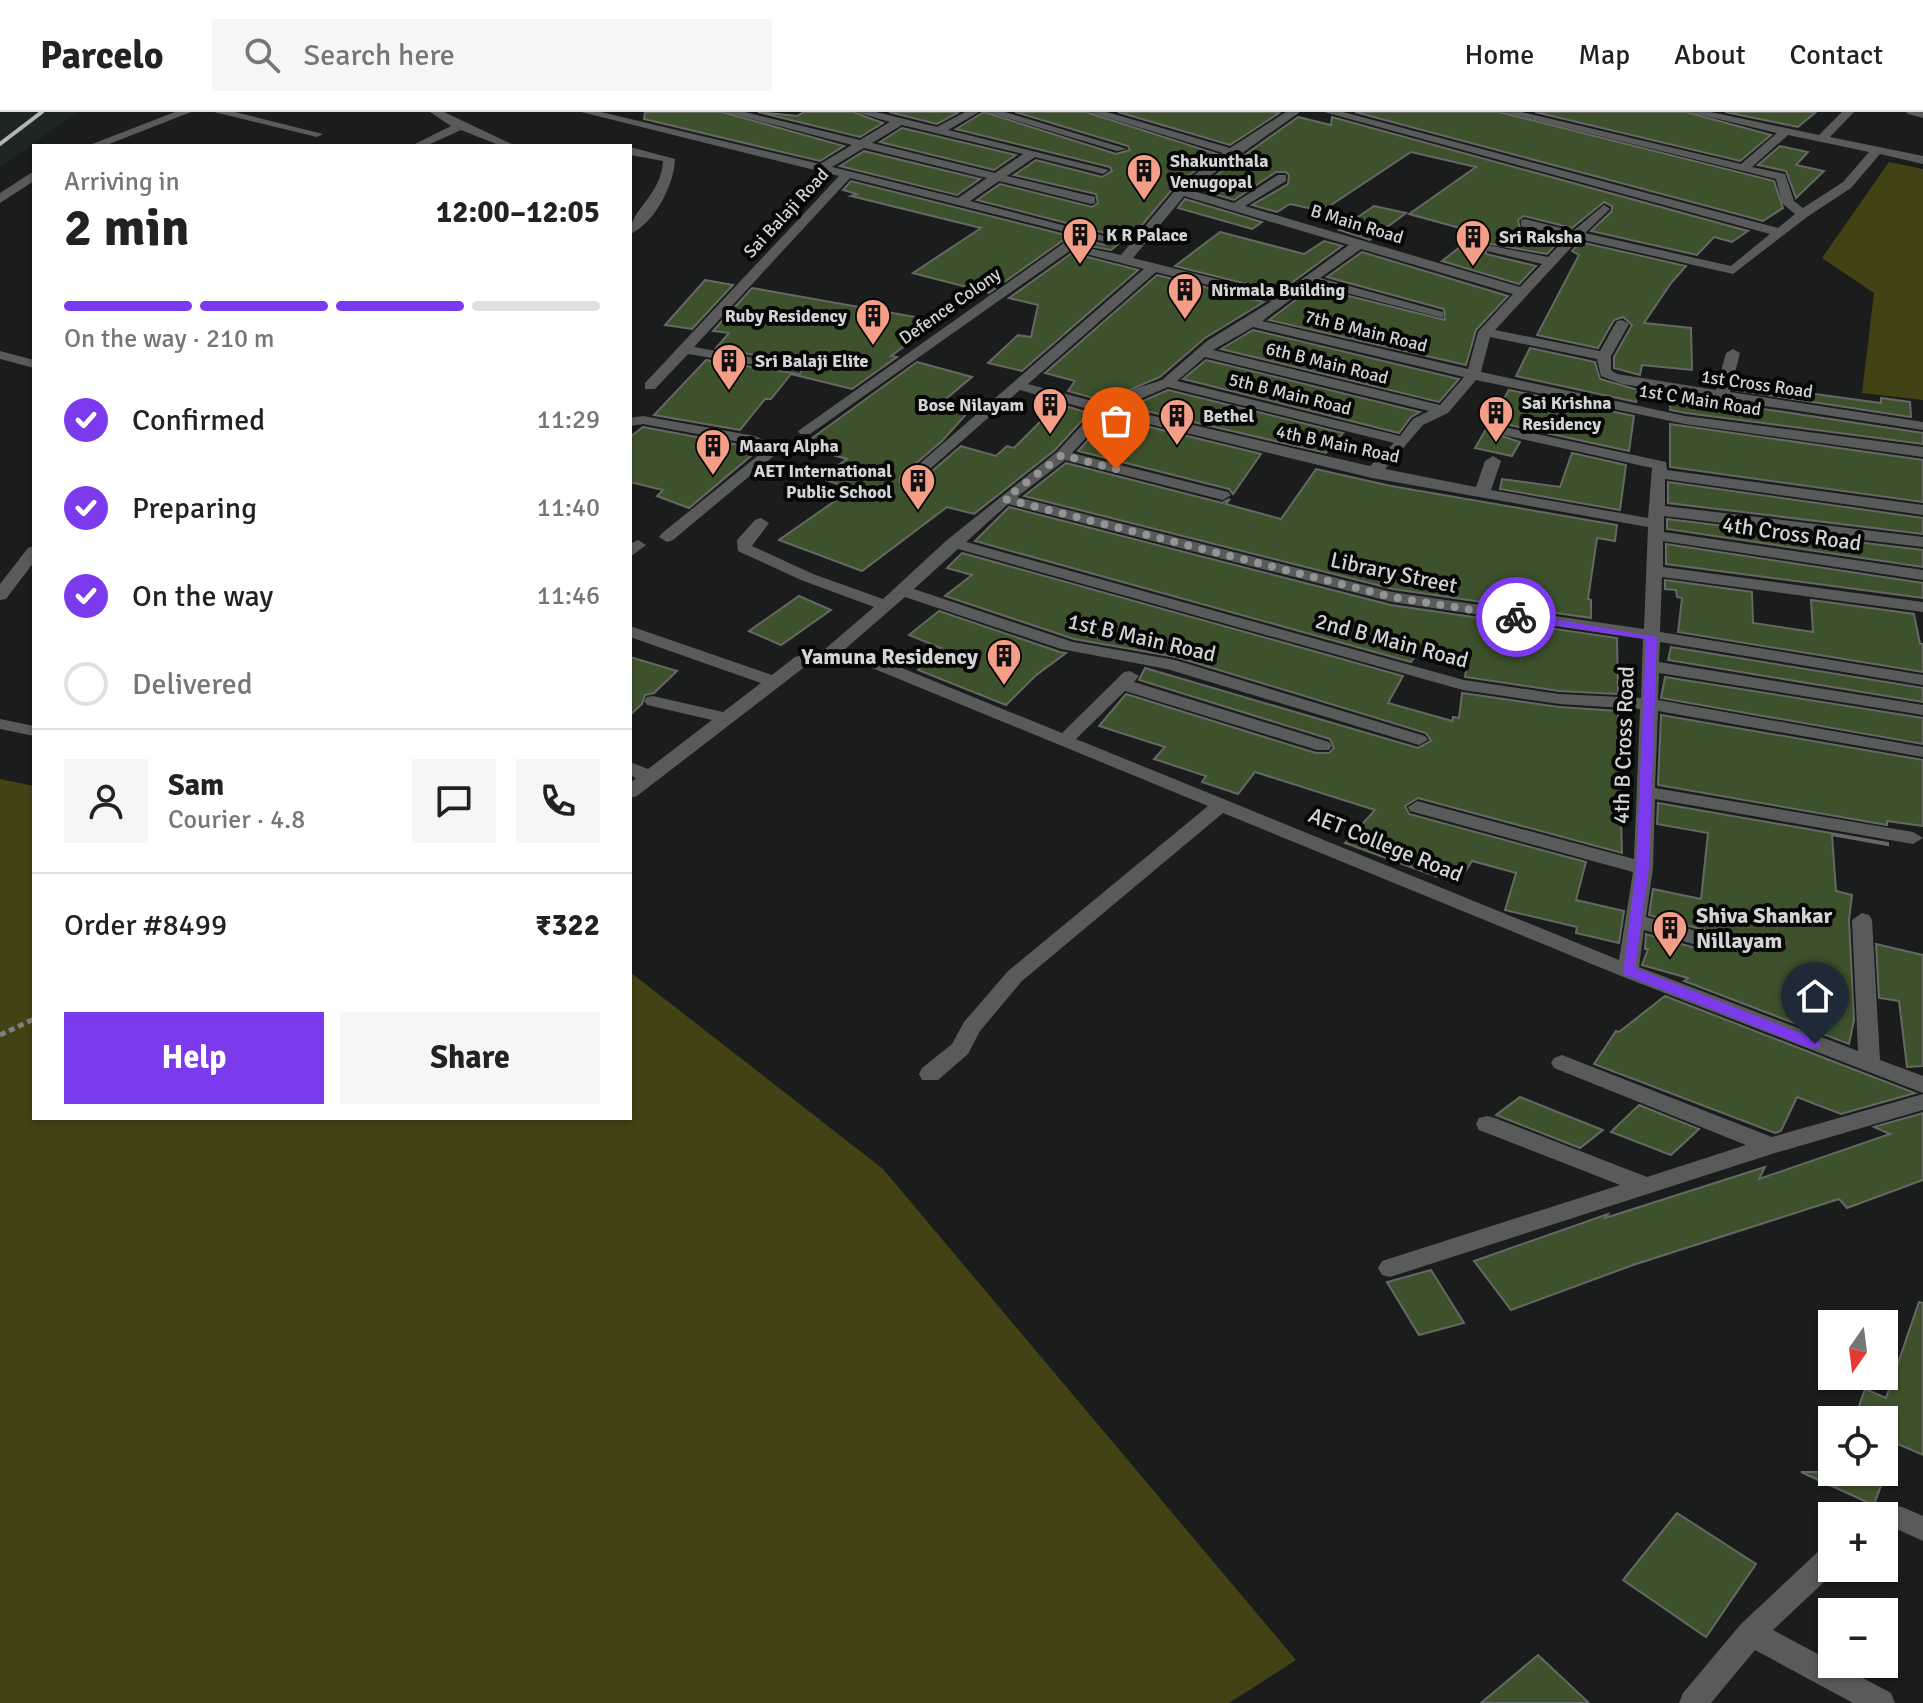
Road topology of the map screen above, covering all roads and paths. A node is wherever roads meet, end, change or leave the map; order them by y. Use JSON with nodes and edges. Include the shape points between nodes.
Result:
{"nodes":[{"id":1,"x":185,"y":112,"type":"edge"},
{"id":2,"x":220,"y":112,"type":"edge"},
{"id":3,"x":277,"y":112,"type":"edge"},
{"id":4,"x":436,"y":112,"type":"edge"},
{"id":5,"x":465,"y":112,"type":"edge"},
{"id":6,"x":587,"y":112,"type":"edge"},
{"id":7,"x":731,"y":112,"type":"edge"},
{"id":8,"x":862,"y":112,"type":"edge"},
{"id":9,"x":973,"y":112,"type":"edge"},
{"id":10,"x":993,"y":112,"type":"edge"},
{"id":11,"x":1095,"y":112,"type":"edge"},
{"id":12,"x":1291,"y":112,"type":"edge"},
{"id":13,"x":1330,"y":112,"type":"edge"},
{"id":14,"x":1508,"y":112,"type":"edge"},
{"id":15,"x":1695,"y":112,"type":"edge"},
{"id":16,"x":1745,"y":112,"type":"edge"},
{"id":17,"x":1848,"y":112,"type":"edge"},
{"id":18,"x":1912,"y":112,"type":"edge"},
{"id":19,"x":1923,"y":115,"type":"edge"},
{"id":20,"x":257,"y":121,"type":"junction"},
{"id":21,"x":901,"y":121,"type":"junction"},
{"id":22,"x":1733,"y":121,"type":"junction"},
{"id":23,"x":454,"y":122,"type":"junction"},
{"id":24,"x":938,"y":131,"type":"junction"},
{"id":25,"x":1785,"y":132,"type":"junction"},
{"id":26,"x":317,"y":134,"type":"dead end"},
{"id":27,"x":1820,"y":140,"type":"junction"},
{"id":28,"x":860,"y":143,"type":"junction"},
{"id":29,"x":99,"y":144,"type":"edge"},
{"id":30,"x":420,"y":144,"type":"edge"},
{"id":31,"x":505,"y":144,"type":"edge"},
{"id":32,"x":1121,"y":149,"type":"dead end"},
{"id":33,"x":632,"y":151,"type":"edge"},
{"id":34,"x":1232,"y":152,"type":"junction"},
{"id":35,"x":1876,"y":152,"type":"junction"},
{"id":36,"x":1033,"y":153,"type":"junction"},
{"id":37,"x":1923,"y":160,"type":"edge"},
{"id":38,"x":1745,"y":167,"type":"junction"},
{"id":39,"x":821,"y":168,"type":"junction"},
{"id":40,"x":1103,"y":170,"type":"dead end"},
{"id":41,"x":847,"y":174,"type":"junction"},
{"id":42,"x":32,"y":176,"type":"edge"},
{"id":43,"x":997,"y":178,"type":"junction"},
{"id":44,"x":1282,"y":178,"type":"dead end"},
{"id":45,"x":1181,"y":191,"type":"junction"},
{"id":46,"x":0,"y":199,"type":"edge"},
{"id":47,"x":1091,"y":200,"type":"dead end"},
{"id":48,"x":960,"y":202,"type":"junction"},
{"id":49,"x":1237,"y":206,"type":"junction"},
{"id":50,"x":1604,"y":209,"type":"dead end"},
{"id":51,"x":1803,"y":214,"type":"junction"},
{"id":52,"x":1334,"y":222,"type":"dead end"},
{"id":53,"x":1525,"y":223,"type":"dead end"},
{"id":54,"x":632,"y":228,"type":"edge"},
{"id":55,"x":1321,"y":231,"type":"junction"},
{"id":56,"x":1782,"y":233,"type":"junction"},
{"id":57,"x":1576,"y":235,"type":"junction"},
{"id":58,"x":1106,"y":238,"type":"dead end"},
{"id":59,"x":1359,"y":244,"type":"junction"},
{"id":60,"x":1492,"y":248,"type":"dead end"},
{"id":61,"x":1125,"y":259,"type":"junction"},
{"id":62,"x":1552,"y":262,"type":"junction"},
{"id":63,"x":1155,"y":266,"type":"junction"},
{"id":64,"x":1312,"y":280,"type":"junction"},
{"id":65,"x":1521,"y":292,"type":"junction"},
{"id":66,"x":1280,"y":299,"type":"junction"},
{"id":67,"x":1438,"y":315,"type":"dead end"},
{"id":68,"x":1251,"y":322,"type":"junction"},
{"id":69,"x":1622,"y":324,"type":"dead end"},
{"id":70,"x":1485,"y":332,"type":"junction"},
{"id":71,"x":685,"y":349,"type":"junction"},
{"id":72,"x":1202,"y":352,"type":"junction"},
{"id":73,"x":1733,"y":353,"type":"dead end"},
{"id":74,"x":0,"y":355,"type":"edge"},
{"id":75,"x":1604,"y":356,"type":"junction"},
{"id":76,"x":32,"y":363,"type":"edge"},
{"id":77,"x":792,"y":369,"type":"dead end"},
{"id":78,"x":1473,"y":375,"type":"junction"},
{"id":79,"x":1167,"y":383,"type":"junction"},
{"id":80,"x":673,"y":385,"type":"dead end"},
{"id":81,"x":1017,"y":385,"type":"junction"},
{"id":82,"x":1721,"y":397,"type":"junction"},
{"id":83,"x":1104,"y":410,"type":"junction"},
{"id":84,"x":1443,"y":410,"type":"junction"},
{"id":85,"x":632,"y":422,"type":"edge"},
{"id":86,"x":1923,"y":426,"type":"edge"},
{"id":87,"x":805,"y":431,"type":"dead end"},
{"id":88,"x":1504,"y":431,"type":"dead end"},
{"id":89,"x":1404,"y":441,"type":"junction"},
{"id":90,"x":1923,"y":452,"type":"edge"},
{"id":91,"x":1062,"y":455,"type":"junction"},
{"id":92,"x":1493,"y":461,"type":"dead end"},
{"id":93,"x":1372,"y":473,"type":"junction"},
{"id":94,"x":1658,"y":473,"type":"junction"},
{"id":95,"x":910,"y":479,"type":"dead end"},
{"id":96,"x":1482,"y":493,"type":"junction"},
{"id":97,"x":1223,"y":495,"type":"dead end"},
{"id":98,"x":1005,"y":499,"type":"junction"},
{"id":99,"x":1923,"y":510,"type":"edge"},
{"id":100,"x":761,"y":523,"type":"dead end"},
{"id":101,"x":1656,"y":523,"type":"junction"},
{"id":102,"x":667,"y":537,"type":"dead end"},
{"id":103,"x":1923,"y":542,"type":"edge"},
{"id":104,"x":953,"y":543,"type":"junction"},
{"id":105,"x":32,"y":554,"type":"edge"},
{"id":106,"x":1654,"y":571,"type":"junction"},
{"id":107,"x":1923,"y":575,"type":"edge"},
{"id":108,"x":902,"y":590,"type":"junction"},
{"id":109,"x":0,"y":595,"type":"edge"},
{"id":110,"x":885,"y":605,"type":"junction"},
{"id":111,"x":1923,"y":607,"type":"edge"},
{"id":112,"x":632,"y":632,"type":"edge"},
{"id":113,"x":1652,"y":637,"type":"junction"},
{"id":114,"x":831,"y":653,"type":"junction"},
{"id":115,"x":1136,"y":662,"type":"junction"},
{"id":116,"x":1650,"y":666,"type":"junction"},
{"id":117,"x":1923,"y":680,"type":"edge"},
{"id":118,"x":774,"y":682,"type":"junction"},
{"id":119,"x":1122,"y":684,"type":"junction"},
{"id":120,"x":653,"y":701,"type":"dead end"},
{"id":121,"x":1649,"y":704,"type":"junction"},
{"id":122,"x":1923,"y":710,"type":"edge"},
{"id":123,"x":726,"y":718,"type":"junction"},
{"id":124,"x":0,"y":724,"type":"edge"},
{"id":125,"x":32,"y":731,"type":"edge"},
{"id":126,"x":1419,"y":740,"type":"dead end"},
{"id":127,"x":1063,"y":742,"type":"junction"},
{"id":128,"x":1323,"y":746,"type":"dead end"},
{"id":129,"x":1923,"y":752,"type":"edge"},
{"id":130,"x":632,"y":769,"type":"edge"},
{"id":131,"x":649,"y":777,"type":"junction"},
{"id":132,"x":632,"y":790,"type":"edge"},
{"id":133,"x":1646,"y":792,"type":"junction"},
{"id":134,"x":1222,"y":804,"type":"junction"},
{"id":135,"x":1417,"y":807,"type":"dead end"},
{"id":136,"x":1913,"y":838,"type":"dead end"},
{"id":137,"x":1643,"y":868,"type":"junction"},
{"id":138,"x":1862,"y":920,"type":"dead end"},
{"id":139,"x":1636,"y":921,"type":"junction"},
{"id":140,"x":1707,"y":941,"type":"dead end"},
{"id":141,"x":1628,"y":971,"type":"junction"},
{"id":142,"x":32,"y":1020,"type":"edge"},
{"id":143,"x":0,"y":1035,"type":"edge"},
{"id":144,"x":1562,"y":1063,"type":"dead end"},
{"id":145,"x":1869,"y":1065,"type":"junction"},
{"id":146,"x":930,"y":1074,"type":"dead end"},
{"id":147,"x":1923,"y":1085,"type":"edge"},
{"id":148,"x":1923,"y":1102,"type":"edge"},
{"id":149,"x":1487,"y":1124,"type":"dead end"},
{"id":150,"x":1771,"y":1146,"type":"junction"},
{"id":151,"x":1646,"y":1186,"type":"junction"},
{"id":152,"x":1390,"y":1268,"type":"dead end"},
{"id":153,"x":1898,"y":1518,"type":"edge"},
{"id":154,"x":1923,"y":1529,"type":"edge"},
{"id":155,"x":1818,"y":1570,"type":"edge"},
{"id":156,"x":1751,"y":1633,"type":"junction"},
{"id":157,"x":1693,"y":1703,"type":"edge"},
{"id":158,"x":1881,"y":1703,"type":"edge"}],
"edges":[{"from":1,"to":29,"type":"street"},
{"from":2,"to":20,"type":"street"},
{"from":3,"to":20,"type":"street"},
{"from":4,"to":23,"type":"street"},
{"from":5,"to":23,"type":"street"},
{"from":6,"to":39,"type":"street"},
{"from":7,"to":28,"type":"street"},
{"from":8,"to":21,"type":"street"},
{"from":9,"to":24,"type":"street"},
{"from":10,"to":32,"type":"street"},
{"from":11,"to":34,"type":"street"},
{"from":12,"to":34,"type":"street"},
{"from":13,"to":56,"type":"street"},
{"from":14,"to":38,"type":"street"},
{"from":15,"to":22,"type":"street"},
{"from":16,"to":22,"type":"street"},
{"from":17,"to":27,"type":"street"},
{"from":18,"to":19,"type":"street"},
{"from":20,"to":26,"type":"street"},
{"from":21,"to":24,"type":"street"},
{"from":21,"to":28,"type":"street"},
{"from":22,"to":25,"type":"street"},
{"from":23,"to":30,"type":"street"},
{"from":23,"to":31,"type":"street"},
{"from":24,"to":36,"type":"street"},
{"from":25,"to":27,"type":"street"},
{"from":25,"to":38,"type":"street"},
{"from":27,"to":35,"type":"street"},
{"from":28,"to":39,"type":"street"},
{"from":28,"to":43,"type":"street"},
{"from":33,"to":54,"type":"street","via":[[669,159],[670,176]]},
{"from":34,"to":45,"type":"street"},
{"from":35,"to":37,"type":"street"},
{"from":35,"to":51,"type":"street","via":[[1847,185]]},
{"from":36,"to":40,"type":"street"},
{"from":36,"to":43,"type":"street"},
{"from":38,"to":51,"type":"street","via":[[1781,177],[1788,203]]},
{"from":39,"to":41,"type":"street"},
{"from":41,"to":48,"type":"street","name":"Sai Balaji Road"},
{"from":41,"to":71,"type":"street","name":"Sai Balaji Road"},
{"from":42,"to":46,"type":"street"},
{"from":43,"to":47,"type":"street"},
{"from":43,"to":48,"type":"street"},
{"from":44,"to":49,"type":"street"},
{"from":45,"to":49,"type":"street","name":"B Main Road"},
{"from":45,"to":61,"type":"street"},
{"from":48,"to":58,"type":"street","name":"Sai Balaji Road"},
{"from":49,"to":55,"type":"street","name":"B Main Road"},
{"from":50,"to":57,"type":"street"},
{"from":51,"to":56,"type":"street"},
{"from":52,"to":55,"type":"street"},
{"from":53,"to":57,"type":"street"},
{"from":55,"to":59,"type":"street","name":"B Main Road"},
{"from":56,"to":57,"type":"street","via":[[1733,270]]},
{"from":57,"to":62,"type":"street"},
{"from":59,"to":64,"type":"street"},
{"from":59,"to":65,"type":"street","name":"B Main Road"},
{"from":60,"to":62,"type":"street"},
{"from":61,"to":63,"type":"street","name":"Defence Colony"},
{"from":61,"to":87,"type":"street","name":"Defence Colony","via":[[1080,247],[1062,249],[896,361]]},
{"from":62,"to":65,"type":"street"},
{"from":63,"to":66,"type":"street","name":"Defence Colony"},
{"from":63,"to":81,"type":"street"},
{"from":64,"to":66,"type":"street"},
{"from":64,"to":67,"type":"street"},
{"from":65,"to":70,"type":"street"},
{"from":66,"to":68,"type":"street"},
{"from":68,"to":72,"type":"street"},
{"from":68,"to":78,"type":"street","name":"7th B Main Road"},
{"from":69,"to":75,"type":"street"},
{"from":70,"to":75,"type":"street"},
{"from":70,"to":78,"type":"street"},
{"from":71,"to":77,"type":"street"},
{"from":71,"to":80,"type":"street","name":"Sai Balaji Road","via":[[652,384]]},
{"from":72,"to":79,"type":"street"},
{"from":72,"to":84,"type":"street","name":"6th B Main Road"},
{"from":73,"to":82,"type":"street"},
{"from":74,"to":76,"type":"street"},
{"from":75,"to":82,"type":"street","name":"1st Cross Road","via":[[1607,376]]},
{"from":78,"to":84,"type":"street"},
{"from":78,"to":90,"type":"street","name":"1st C Main Road","via":[[1685,420]]},
{"from":79,"to":83,"type":"street"},
{"from":79,"to":89,"type":"street","name":"5th B Main Road"},
{"from":81,"to":83,"type":"street","name":"4th B Main Road"},
{"from":81,"to":95,"type":"street"},
{"from":82,"to":86,"type":"street","name":"1st Cross Road"},
{"from":83,"to":91,"type":"street"},
{"from":83,"to":93,"type":"street","name":"4th B Main Road"},
{"from":84,"to":89,"type":"street","via":[[1418,422]]},
{"from":85,"to":102,"type":"street","via":[[755,440],[775,449]]},
{"from":88,"to":94,"type":"street","via":[[1661,465]]},
{"from":89,"to":93,"type":"street"},
{"from":91,"to":97,"type":"street"},
{"from":91,"to":98,"type":"street"},
{"from":92,"to":96,"type":"street"},
{"from":93,"to":96,"type":"street","name":"4th B Main Road"},
{"from":94,"to":99,"type":"street"},
{"from":94,"to":101,"type":"street","name":"4th B Cross Road"},
{"from":96,"to":101,"type":"street","name":"4th B Main Road"},
{"from":98,"to":104,"type":"street"},
{"from":98,"to":113,"type":"street","name":"Library Street","via":[[1392,597]]},
{"from":100,"to":110,"type":"street","via":[[744,548]]},
{"from":101,"to":103,"type":"street"},
{"from":101,"to":106,"type":"street","name":"4th B Cross Road"},
{"from":101,"to":107,"type":"street","name":"4th Cross Road"},
{"from":104,"to":108,"type":"street"},
{"from":104,"to":121,"type":"street","name":"2nd B Main Road","via":[[1463,685],[1559,699]]},
{"from":105,"to":109,"type":"street"},
{"from":106,"to":111,"type":"street"},
{"from":106,"to":113,"type":"street","name":"4th B Cross Road"},
{"from":108,"to":110,"type":"street"},
{"from":108,"to":115,"type":"street","name":"1st B Main Road","via":[[1062,645]]},
{"from":110,"to":114,"type":"street"},
{"from":112,"to":118,"type":"street"},
{"from":113,"to":116,"type":"street","name":"4th B Cross Road"},
{"from":113,"to":117,"type":"street","name":"Library Street"},
{"from":114,"to":118,"type":"street","via":[[801,661]]},
{"from":114,"to":127,"type":"street","name":"AET College Road","via":[[864,659]]},
{"from":115,"to":119,"type":"street"},
{"from":115,"to":126,"type":"street","name":"1st B Main Road","via":[[1169,664]]},
{"from":116,"to":121,"type":"street","name":"4th B Cross Road"},
{"from":116,"to":122,"type":"street"},
{"from":118,"to":123,"type":"street"},
{"from":119,"to":127,"type":"street"},
{"from":119,"to":128,"type":"street"},
{"from":120,"to":123,"type":"street"},
{"from":121,"to":129,"type":"street","name":"2nd B Main Road"},
{"from":121,"to":133,"type":"street","name":"4th B Cross Road"},
{"from":123,"to":131,"type":"street"},
{"from":124,"to":125,"type":"street"},
{"from":127,"to":134,"type":"street","name":"AET College Road"},
{"from":130,"to":131,"type":"street"},
{"from":131,"to":132,"type":"street"},
{"from":133,"to":136,"type":"street"},
{"from":133,"to":137,"type":"street","name":"4th B Cross Road"},
{"from":134,"to":141,"type":"street","name":"AET College Road"},
{"from":134,"to":146,"type":"street","via":[[1015,976],[960,1049]]},
{"from":135,"to":137,"type":"street"},
{"from":137,"to":139,"type":"street","name":"4th B Cross Road"},
{"from":138,"to":145,"type":"street"},
{"from":139,"to":140,"type":"street"},
{"from":139,"to":141,"type":"street","name":"4th B Cross Road"},
{"from":141,"to":145,"type":"street","name":"AET College Road"},
{"from":142,"to":143,"type":"path"},
{"from":144,"to":150,"type":"street"},
{"from":145,"to":147,"type":"street","name":"AET College Road"},
{"from":148,"to":150,"type":"street"},
{"from":149,"to":151,"type":"street"},
{"from":150,"to":151,"type":"street"},
{"from":151,"to":152,"type":"street"},
{"from":153,"to":154,"type":"street"},
{"from":155,"to":156,"type":"street"},
{"from":156,"to":157,"type":"street"},
{"from":156,"to":158,"type":"street"}]}
